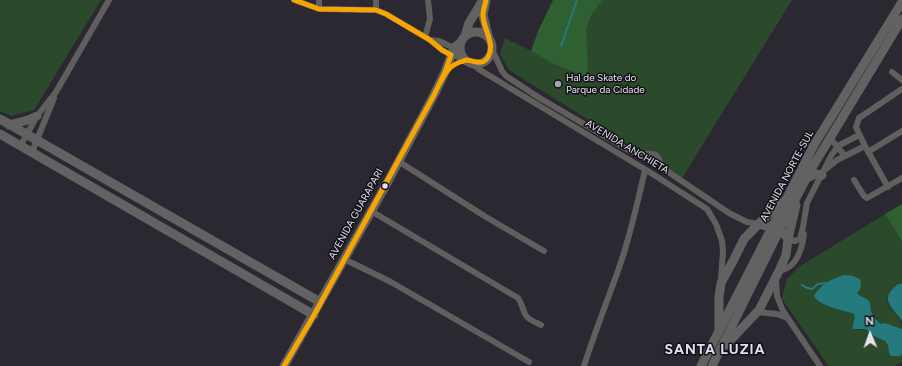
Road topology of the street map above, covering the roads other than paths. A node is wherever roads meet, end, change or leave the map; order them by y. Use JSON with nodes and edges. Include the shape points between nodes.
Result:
{"nodes":[{"id":1,"x":109,"y":0,"type":"edge"},
{"id":2,"x":294,"y":0,"type":"edge"},
{"id":3,"x":319,"y":0,"type":"edge"},
{"id":4,"x":376,"y":0,"type":"edge"},
{"id":5,"x":428,"y":0,"type":"edge"},
{"id":6,"x":483,"y":0,"type":"edge"},
{"id":7,"x":486,"y":0,"type":"edge"},
{"id":8,"x":902,"y":2,"type":"edge"},
{"id":9,"x":319,"y":8,"type":"junction"},
{"id":10,"x":376,"y":10,"type":"junction"},
{"id":11,"x":902,"y":19,"type":"edge"},
{"id":12,"x":427,"y":38,"type":"junction"},
{"id":13,"x":458,"y":45,"type":"junction"},
{"id":14,"x":491,"y":45,"type":"junction"},
{"id":15,"x":466,"y":60,"type":"junction"},
{"id":16,"x":445,"y":72,"type":"junction"},
{"id":17,"x":892,"y":72,"type":"dead end"},
{"id":18,"x":902,"y":80,"type":"edge"},
{"id":19,"x":902,"y":88,"type":"edge"},
{"id":20,"x":56,"y":92,"type":"junction"},
{"id":21,"x":37,"y":116,"type":"junction"},
{"id":22,"x":0,"y":119,"type":"edge"},
{"id":23,"x":9,"y":125,"type":"junction"},
{"id":24,"x":902,"y":131,"type":"edge"},
{"id":25,"x":0,"y":134,"type":"edge"},
{"id":26,"x":26,"y":135,"type":"junction"},
{"id":27,"x":859,"y":135,"type":"junction"},
{"id":28,"x":830,"y":138,"type":"junction"},
{"id":29,"x":37,"y":140,"type":"junction"},
{"id":30,"x":20,"y":145,"type":"junction"},
{"id":31,"x":838,"y":146,"type":"junction"},
{"id":32,"x":865,"y":146,"type":"junction"},
{"id":33,"x":32,"y":152,"type":"junction"},
{"id":34,"x":868,"y":152,"type":"junction"},
{"id":35,"x":642,"y":154,"type":"junction"},
{"id":36,"x":845,"y":156,"type":"junction"},
{"id":37,"x":398,"y":161,"type":"junction"},
{"id":38,"x":661,"y":167,"type":"junction"},
{"id":39,"x":646,"y":170,"type":"junction"},
{"id":40,"x":823,"y":173,"type":"junction"},
{"id":41,"x":807,"y":178,"type":"junction"},
{"id":42,"x":902,"y":178,"type":"edge"},
{"id":43,"x":854,"y":180,"type":"dead end"},
{"id":44,"x":888,"y":187,"type":"junction"},
{"id":45,"x":795,"y":191,"type":"junction"},
{"id":46,"x":371,"y":211,"type":"junction"},
{"id":47,"x":760,"y":224,"type":"junction"},
{"id":48,"x":803,"y":227,"type":"junction"},
{"id":49,"x":775,"y":229,"type":"junction"},
{"id":50,"x":788,"y":239,"type":"junction"},
{"id":51,"x":544,"y":251,"type":"dead end"},
{"id":52,"x":344,"y":259,"type":"junction"},
{"id":53,"x":778,"y":274,"type":"junction"},
{"id":54,"x":721,"y":283,"type":"junction"},
{"id":55,"x":719,"y":297,"type":"junction"},
{"id":56,"x":320,"y":302,"type":"junction"},
{"id":57,"x":734,"y":311,"type":"junction"},
{"id":58,"x":756,"y":312,"type":"junction"},
{"id":59,"x":314,"y":315,"type":"junction"},
{"id":60,"x":790,"y":320,"type":"junction"},
{"id":61,"x":541,"y":325,"type":"dead end"},
{"id":62,"x":719,"y":332,"type":"junction"},
{"id":63,"x":719,"y":352,"type":"junction"},
{"id":64,"x":529,"y":362,"type":"dead end"},
{"id":65,"x":288,"y":365,"type":"edge"},
{"id":66,"x":584,"y":366,"type":"edge"},
{"id":67,"x":701,"y":366,"type":"edge"},
{"id":68,"x":712,"y":366,"type":"edge"},
{"id":69,"x":820,"y":366,"type":"edge"}],
"edges":[{"from":1,"to":20,"type":"street"},
{"from":2,"to":9,"type":"street","name":"AVENIDA ANCHIETA"},
{"from":3,"to":9,"type":"street"},
{"from":4,"to":10,"type":"street"},
{"from":5,"to":12,"type":"street","via":[[430,19]]},
{"from":6,"to":13,"type":"street","name":"AVENIDA GUARAPARI"},
{"from":7,"to":14,"type":"street","via":[[483,15]]},
{"from":8,"to":45,"type":"street","name":"AVENIDA NORTE-SUL","via":[[814,145]]},
{"from":9,"to":10,"type":"street","name":"AVENIDA ANCHIETA"},
{"from":10,"to":12,"type":"street","name":"AVENIDA ANCHIETA"},
{"from":11,"to":28,"type":"street","name":"AVENIDA NORTE-SUL"},
{"from":12,"to":13,"type":"street","name":"AVENIDA ANCHIETA"},
{"from":13,"to":14,"type":"street","via":[[472,33],[479,32],[485,35]]},
{"from":13,"to":15,"type":"street","name":"AVENIDA ANCHIETA"},
{"from":13,"to":15,"type":"street"},
{"from":13,"to":16,"type":"street","name":"AVENIDA GUARAPARI"},
{"from":14,"to":15,"type":"street","via":[[487,59],[479,63]]},
{"from":14,"to":35,"type":"street","name":"AVENIDA ANCHIETA","via":[[506,76],[630,151]]},
{"from":15,"to":16,"type":"street","name":"AVENIDA GUARAPARI","via":[[454,64]]},
{"from":15,"to":39,"type":"street","name":"AVENIDA ANCHIETA"},
{"from":16,"to":37,"type":"street","name":"AVENIDA GUARAPARI"},
{"from":17,"to":18,"type":"street"},
{"from":19,"to":27,"type":"street","via":[[859,118],[856,127]]},
{"from":20,"to":21,"type":"street"},
{"from":20,"to":29,"type":"street"},
{"from":21,"to":23,"type":"street"},
{"from":21,"to":26,"type":"street"},
{"from":22,"to":23,"type":"street"},
{"from":23,"to":26,"type":"street"},
{"from":24,"to":34,"type":"street"},
{"from":25,"to":30,"type":"street"},
{"from":26,"to":29,"type":"street"},
{"from":26,"to":30,"type":"street"},
{"from":27,"to":31,"type":"street"},
{"from":27,"to":32,"type":"street"},
{"from":28,"to":31,"type":"street"},
{"from":28,"to":41,"type":"street","name":"AVENIDA NORTE-SUL"},
{"from":29,"to":33,"type":"street"},
{"from":29,"to":56,"type":"street"},
{"from":30,"to":33,"type":"street"},
{"from":31,"to":36,"type":"street"},
{"from":31,"to":40,"type":"street"},
{"from":32,"to":34,"type":"street"},
{"from":32,"to":36,"type":"street"},
{"from":33,"to":59,"type":"street"},
{"from":34,"to":44,"type":"street"},
{"from":35,"to":38,"type":"street","name":"AVENIDA ANCHIETA","via":[[649,152],[656,155]]},
{"from":35,"to":39,"type":"street","via":[[640,159]]},
{"from":36,"to":40,"type":"street"},
{"from":37,"to":46,"type":"street","name":"AVENIDA GUARAPARI"},
{"from":37,"to":51,"type":"street"},
{"from":38,"to":39,"type":"street","via":[[656,171]]},
{"from":38,"to":47,"type":"street","name":"AVENIDA ANCHIETA","via":[[729,213],[747,222]]},
{"from":39,"to":54,"type":"street","name":"AVENIDA ANCHIETA","via":[[708,209],[712,215],[722,241]]},
{"from":39,"to":66,"type":"street","via":[[621,261]]},
{"from":40,"to":41,"type":"street"},
{"from":40,"to":48,"type":"street","via":[[807,204]]},
{"from":41,"to":45,"type":"street","name":"AVENIDA NORTE-SUL"},
{"from":42,"to":44,"type":"street"},
{"from":43,"to":44,"type":"street","via":[[865,197]]},
{"from":45,"to":47,"type":"street"},
{"from":45,"to":49,"type":"street","name":"AVENIDA NORTE-SUL"},
{"from":45,"to":50,"type":"street"},
{"from":46,"to":52,"type":"street","name":"AVENIDA GUARAPARI"},
{"from":46,"to":61,"type":"street","via":[[518,298],[526,316]]},
{"from":47,"to":49,"type":"street"},
{"from":47,"to":54,"type":"street","via":[[744,239]]},
{"from":48,"to":50,"type":"street","via":[[802,236],[798,240]]},
{"from":48,"to":53,"type":"street","via":[[805,232],[799,256],[790,268]]},
{"from":49,"to":50,"type":"street"},
{"from":49,"to":57,"type":"street","name":"AVENIDA NORTE-SUL"},
{"from":50,"to":53,"type":"street","via":[[786,255]]},
{"from":52,"to":56,"type":"street","name":"AVENIDA GUARAPARI"},
{"from":52,"to":64,"type":"street","via":[[391,282]]},
{"from":53,"to":58,"type":"street"},
{"from":53,"to":60,"type":"street","via":[[775,287],[777,296]]},
{"from":54,"to":55,"type":"street"},
{"from":55,"to":57,"type":"street","via":[[723,304]]},
{"from":55,"to":62,"type":"street"},
{"from":56,"to":59,"type":"street","name":"AVENIDA GUARAPARI"},
{"from":57,"to":58,"type":"street","via":[[748,316]]},
{"from":57,"to":62,"type":"street","name":"AVENIDA NORTE-SUL"},
{"from":57,"to":63,"type":"street","name":"AVENIDA NORTE-SUL"},
{"from":58,"to":60,"type":"street","via":[[777,314]]},
{"from":58,"to":63,"type":"street"},
{"from":59,"to":65,"type":"street","name":"AVENIDA GUARAPARI"},
{"from":60,"to":69,"type":"street"},
{"from":62,"to":67,"type":"street","name":"AVENIDA NORTE-SUL"},
{"from":63,"to":68,"type":"street","name":"AVENIDA NORTE-SUL"}]}
